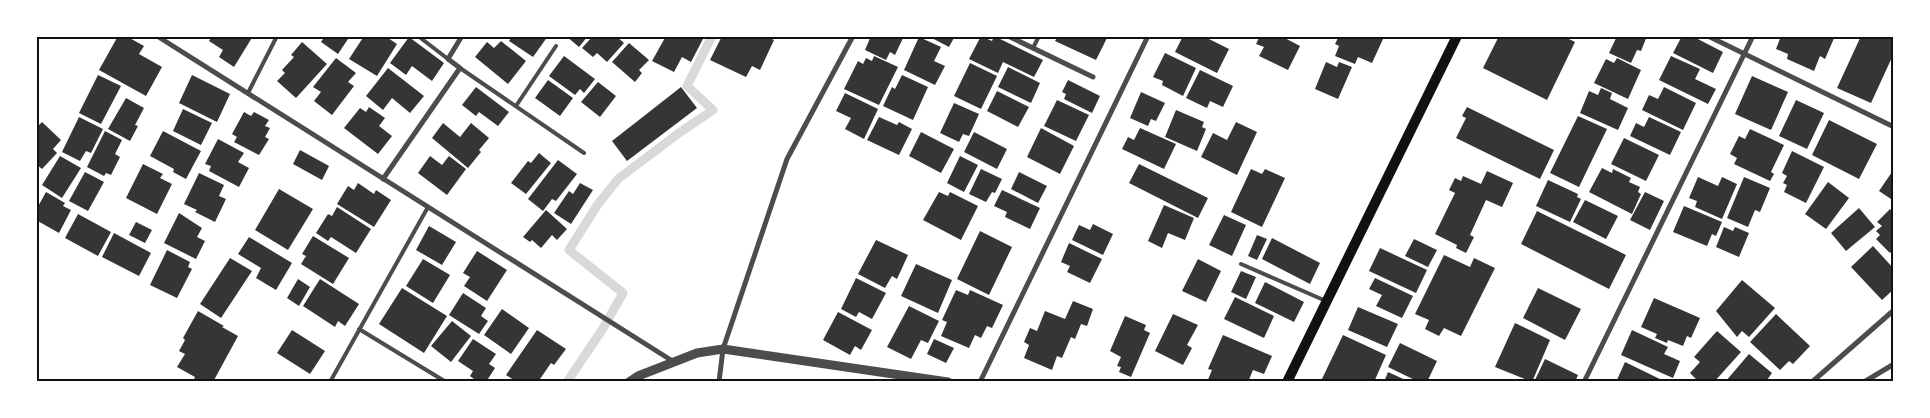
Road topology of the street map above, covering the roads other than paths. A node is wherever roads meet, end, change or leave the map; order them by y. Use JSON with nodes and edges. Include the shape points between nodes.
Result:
{"nodes":[{"id":1,"x":158,"y":36,"type":"edge"},
{"id":2,"x":277,"y":36,"type":"edge"},
{"id":3,"x":418,"y":36,"type":"edge"},
{"id":4,"x":462,"y":36,"type":"edge"},
{"id":5,"x":854,"y":36,"type":"edge"},
{"id":6,"x":1008,"y":36,"type":"edge"},
{"id":7,"x":1039,"y":36,"type":"edge"},
{"id":8,"x":1148,"y":36,"type":"edge"},
{"id":9,"x":1457,"y":36,"type":"edge"},
{"id":10,"x":1708,"y":36,"type":"edge"},
{"id":11,"x":1754,"y":36,"type":"edge"},
{"id":12,"x":556,"y":46,"type":"dead end"},
{"id":13,"x":1033,"y":48,"type":"junction"},
{"id":14,"x":1744,"y":54,"type":"junction"},
{"id":15,"x":448,"y":59,"type":"junction"},
{"id":16,"x":460,"y":68,"type":"junction"},
{"id":17,"x":1093,"y":77,"type":"dead end"},
{"id":18,"x":248,"y":93,"type":"junction"},
{"id":19,"x":516,"y":106,"type":"junction"},
{"id":20,"x":1894,"y":127,"type":"edge"},
{"id":21,"x":584,"y":153,"type":"dead end"},
{"id":22,"x":383,"y":179,"type":"junction"},
{"id":23,"x":428,"y":207,"type":"junction"},
{"id":24,"x":1242,"y":264,"type":"dead end"},
{"id":25,"x":1326,"y":301,"type":"junction"},
{"id":26,"x":1894,"y":310,"type":"edge"},
{"id":27,"x":359,"y":328,"type":"junction"},
{"id":28,"x":723,"y":349,"type":"junction"},
{"id":29,"x":674,"y":362,"type":"junction"},
{"id":30,"x":1894,"y":364,"type":"edge"},
{"id":31,"x":330,"y":382,"type":"edge"},
{"id":32,"x":446,"y":382,"type":"edge"},
{"id":33,"x":629,"y":382,"type":"edge"},
{"id":34,"x":719,"y":382,"type":"edge"},
{"id":35,"x":948,"y":382,"type":"edge"},
{"id":36,"x":980,"y":382,"type":"edge"},
{"id":37,"x":1286,"y":382,"type":"edge"},
{"id":38,"x":1584,"y":382,"type":"edge"},
{"id":39,"x":1812,"y":382,"type":"edge"},
{"id":40,"x":1864,"y":382,"type":"edge"}],
"edges":[{"from":1,"to":18,"type":"street"},
{"from":2,"to":18,"type":"lane"},
{"from":3,"to":15,"type":"lane"},
{"from":4,"to":15,"type":"street"},
{"from":5,"to":28,"type":"street","via":[[787,159]]},
{"from":6,"to":13,"type":"street"},
{"from":7,"to":13,"type":"lane"},
{"from":8,"to":36,"type":"street"},
{"from":9,"to":25,"type":"main road"},
{"from":10,"to":14,"type":"street"},
{"from":11,"to":14,"type":"street"},
{"from":12,"to":19,"type":"lane"},
{"from":13,"to":17,"type":"street"},
{"from":14,"to":20,"type":"street"},
{"from":14,"to":38,"type":"street"},
{"from":15,"to":16,"type":"street"},
{"from":16,"to":19,"type":"lane"},
{"from":16,"to":22,"type":"street"},
{"from":18,"to":22,"type":"street"},
{"from":19,"to":21,"type":"lane"},
{"from":22,"to":23,"type":"street"},
{"from":23,"to":27,"type":"lane"},
{"from":23,"to":29,"type":"street"},
{"from":24,"to":25,"type":"lane"},
{"from":25,"to":37,"type":"main road"},
{"from":26,"to":39,"type":"street"},
{"from":27,"to":31,"type":"lane"},
{"from":27,"to":32,"type":"lane"},
{"from":28,"to":29,"type":"street","via":[[697,353]]},
{"from":28,"to":34,"type":"street"},
{"from":28,"to":35,"type":"street"},
{"from":29,"to":33,"type":"street"},
{"from":30,"to":40,"type":"street"}]}
